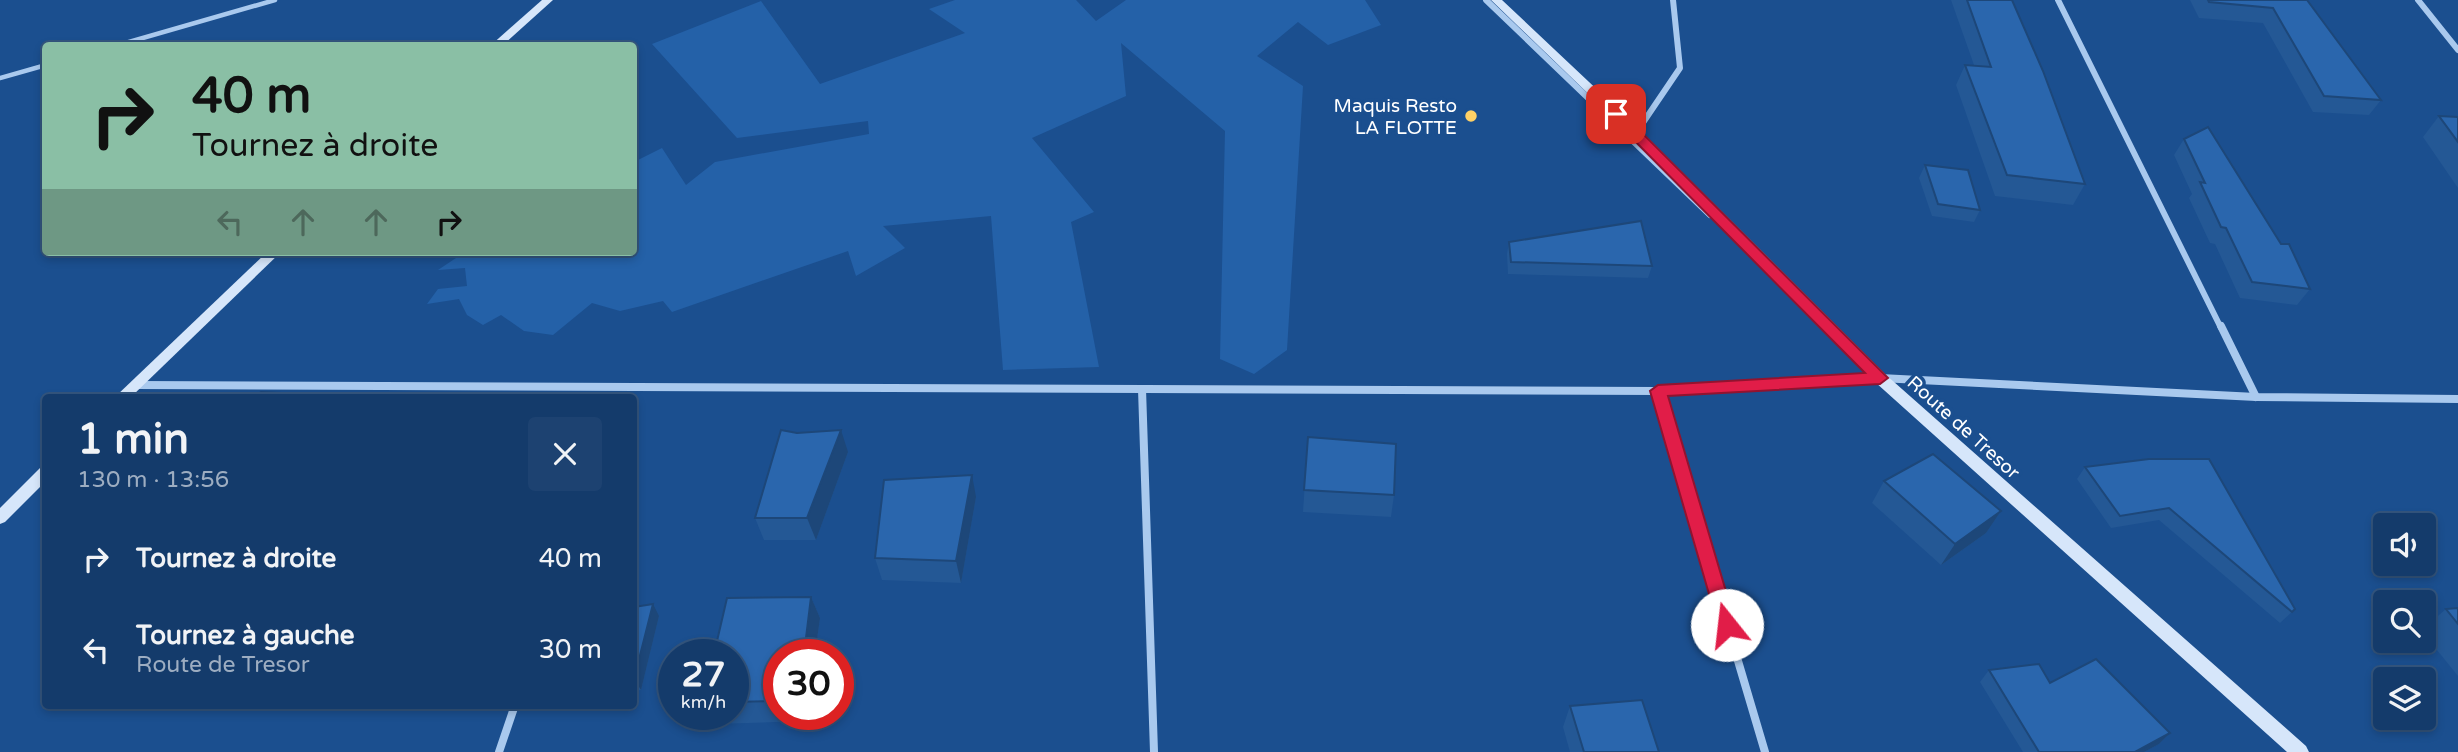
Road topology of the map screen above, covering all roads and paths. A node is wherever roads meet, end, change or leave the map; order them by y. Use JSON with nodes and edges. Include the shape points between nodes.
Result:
{"nodes":[{"id":1,"x":275,"y":0,"type":"edge"},
{"id":2,"x":548,"y":0,"type":"edge"},
{"id":3,"x":1486,"y":0,"type":"edge"},
{"id":4,"x":1496,"y":0,"type":"edge"},
{"id":5,"x":1673,"y":0,"type":"edge"},
{"id":6,"x":2058,"y":0,"type":"edge"},
{"id":7,"x":2418,"y":0,"type":"edge"},
{"id":8,"x":128,"y":42,"type":"edge"},
{"id":9,"x":500,"y":42,"type":"edge"},
{"id":10,"x":2458,"y":50,"type":"edge"},
{"id":11,"x":42,"y":66,"type":"edge"},
{"id":12,"x":0,"y":78,"type":"edge"},
{"id":13,"x":1636,"y":133,"type":"junction"},
{"id":14,"x":271,"y":256,"type":"edge"},
{"id":15,"x":1880,"y":378,"type":"junction"},
{"id":16,"x":134,"y":385,"type":"junction"},
{"id":17,"x":621,"y":387,"type":"junction"},
{"id":18,"x":1142,"y":389,"type":"junction"},
{"id":19,"x":1658,"y":391,"type":"junction"},
{"id":20,"x":125,"y":394,"type":"edge"},
{"id":21,"x":619,"y":394,"type":"edge"},
{"id":22,"x":2256,"y":397,"type":"junction"},
{"id":23,"x":2458,"y":399,"type":"edge"},
{"id":24,"x":42,"y":475,"type":"edge"},
{"id":25,"x":2,"y":513,"type":"edge"},
{"id":26,"x":514,"y":709,"type":"edge"},
{"id":27,"x":499,"y":752,"type":"edge"},
{"id":28,"x":1154,"y":752,"type":"edge"},
{"id":29,"x":1765,"y":752,"type":"edge"},
{"id":30,"x":2300,"y":752,"type":"edge"}],
"edges":[{"from":1,"to":8,"type":"lane"},
{"from":2,"to":9,"type":"street"},
{"from":3,"to":15,"type":"street"},
{"from":4,"to":13,"type":"street","name":"Route de Tresor"},
{"from":5,"to":13,"type":"street","via":[[1680,68]]},
{"from":6,"to":22,"type":"street"},
{"from":7,"to":10,"type":"street"},
{"from":11,"to":12,"type":"lane"},
{"from":13,"to":15,"type":"street","name":"Route de Tresor"},
{"from":14,"to":16,"type":"street"},
{"from":15,"to":19,"type":"street"},
{"from":15,"to":22,"type":"street"},
{"from":15,"to":30,"type":"street","name":"Route de Tresor"},
{"from":16,"to":17,"type":"street"},
{"from":16,"to":20,"type":"street"},
{"from":17,"to":18,"type":"street"},
{"from":17,"to":21,"type":"street"},
{"from":18,"to":19,"type":"street"},
{"from":18,"to":28,"type":"street"},
{"from":19,"to":29,"type":"street"},
{"from":22,"to":23,"type":"street"},
{"from":24,"to":25,"type":"street"},
{"from":26,"to":27,"type":"street"}]}
